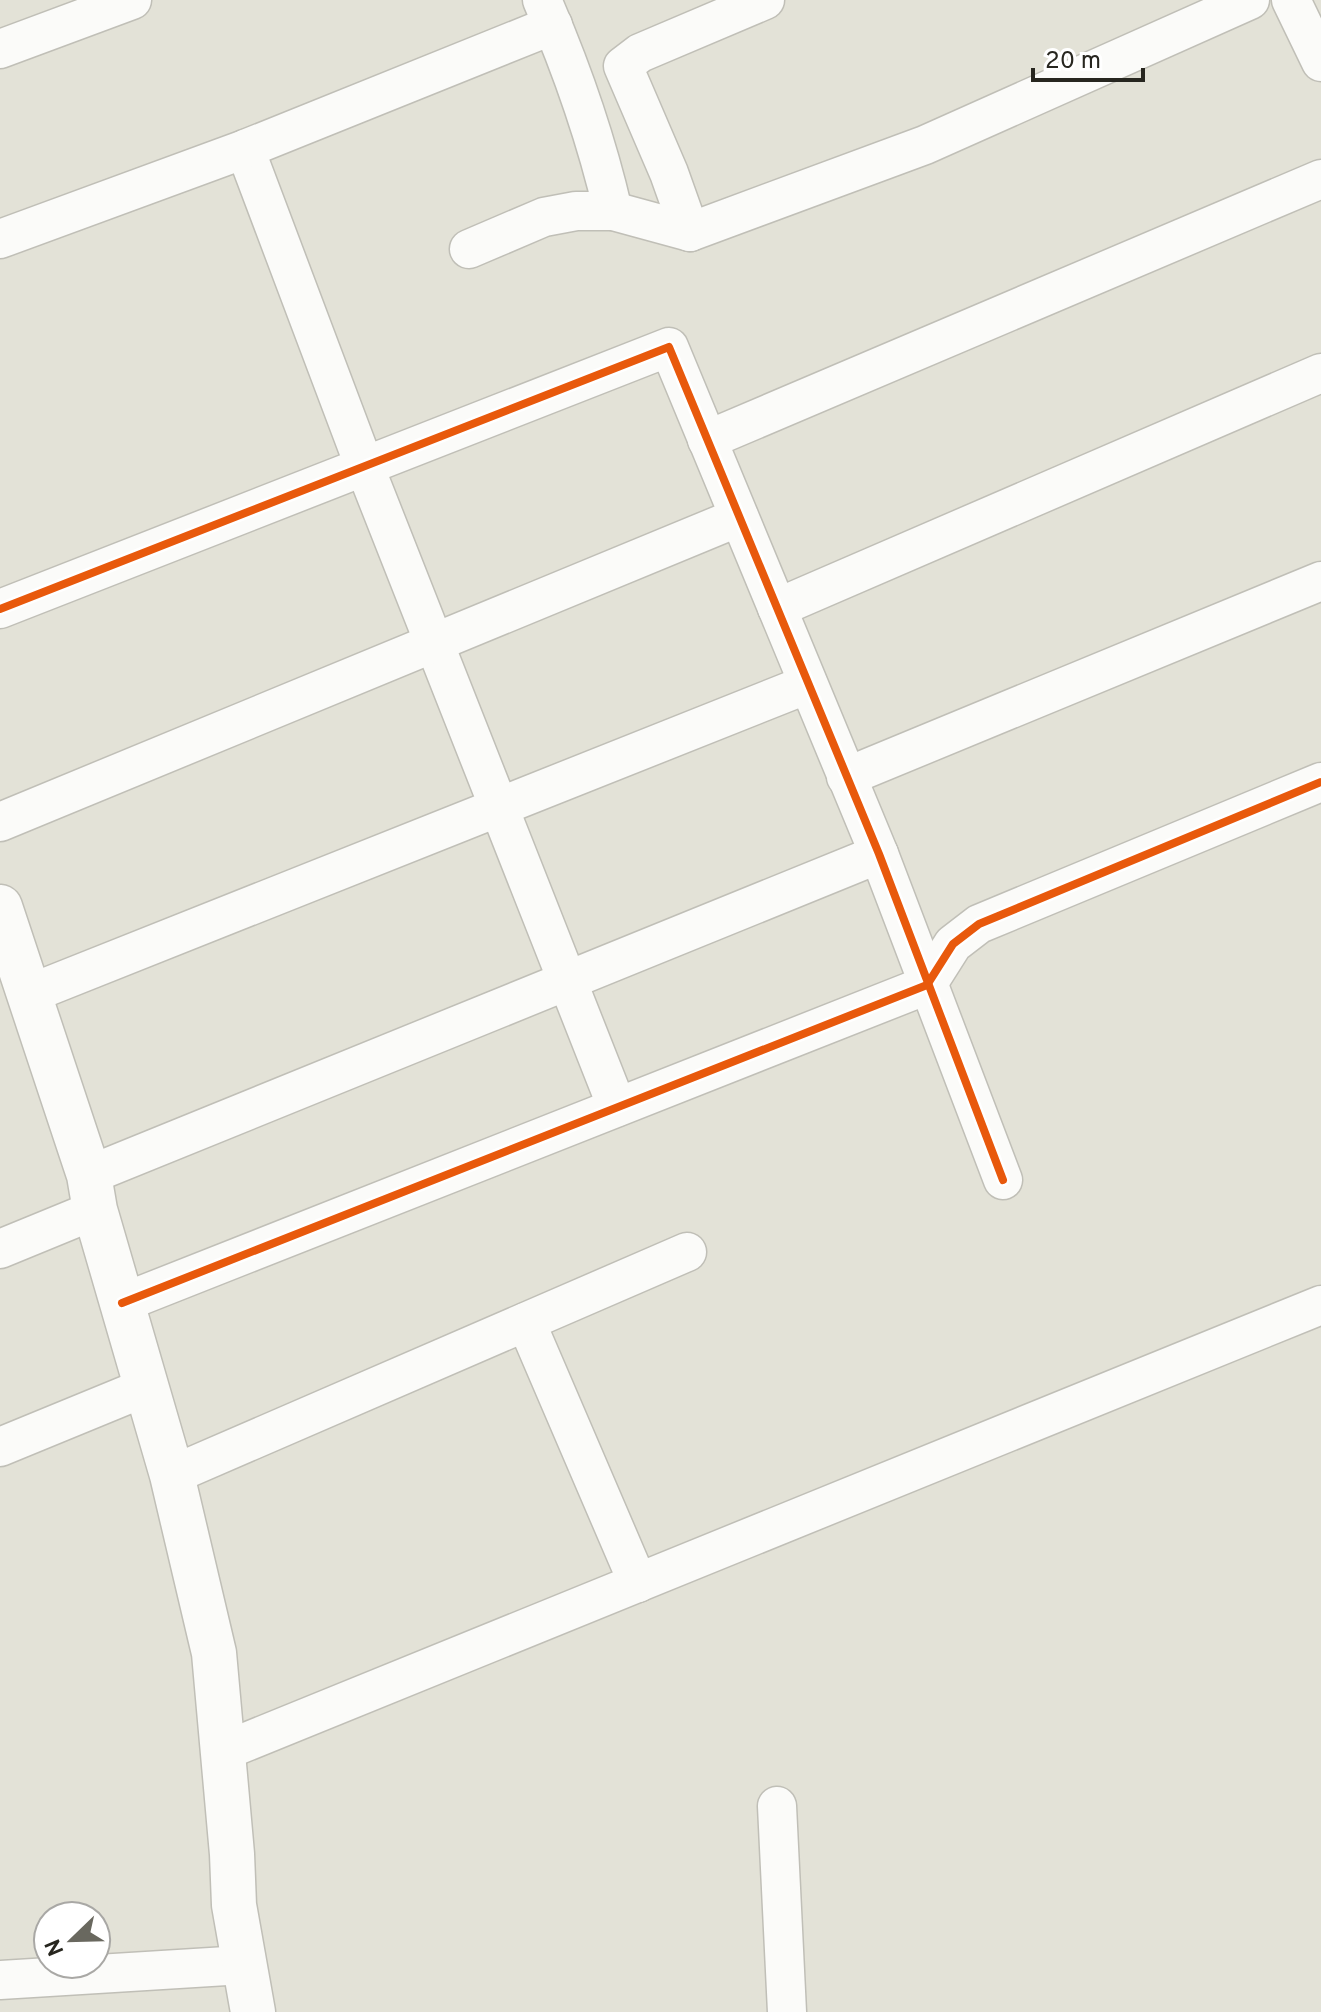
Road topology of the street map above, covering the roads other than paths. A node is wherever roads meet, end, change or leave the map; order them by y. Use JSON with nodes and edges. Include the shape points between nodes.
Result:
{"nodes":[{"id":1,"x":132,"y":0,"type":"edge"},
{"id":2,"x":765,"y":0,"type":"edge"},
{"id":3,"x":1250,"y":0,"type":"edge"},
{"id":4,"x":1291,"y":0,"type":"edge"},
{"id":5,"x":548,"y":12,"type":"edge"},
{"id":6,"x":0,"y":49,"type":"edge"},
{"id":7,"x":1321,"y":62,"type":"edge"},
{"id":8,"x":245,"y":149,"type":"junction"},
{"id":9,"x":1321,"y":179,"type":"edge"},
{"id":10,"x":613,"y":211,"type":"junction"},
{"id":11,"x":690,"y":232,"type":"junction"},
{"id":12,"x":0,"y":239,"type":"edge"},
{"id":13,"x":469,"y":249,"type":"dead end"},
{"id":14,"x":1321,"y":373,"type":"edge"},
{"id":15,"x":707,"y":440,"type":"junction"},
{"id":16,"x":364,"y":465,"type":"junction"},
{"id":17,"x":739,"y":517,"type":"junction"},
{"id":18,"x":1321,"y":581,"type":"edge"},
{"id":19,"x":777,"y":608,"type":"junction"},
{"id":20,"x":0,"y":609,"type":"edge"},
{"id":21,"x":434,"y":643,"type":"junction"},
{"id":22,"x":808,"y":684,"type":"junction"},
{"id":23,"x":846,"y":777,"type":"junction"},
{"id":24,"x":1321,"y":782,"type":"edge"},
{"id":25,"x":499,"y":807,"type":"junction"},
{"id":26,"x":0,"y":822,"type":"edge"},
{"id":27,"x":879,"y":854,"type":"junction"},
{"id":28,"x":2,"y":922,"type":"edge"},
{"id":29,"x":567,"y":982,"type":"junction"},
{"id":30,"x":927,"y":985,"type":"junction"},
{"id":31,"x":29,"y":994,"type":"junction"},
{"id":32,"x":617,"y":1107,"type":"junction"},
{"id":33,"x":1003,"y":1180,"type":"dead end"},
{"id":34,"x":92,"y":1193,"type":"junction"},
{"id":35,"x":0,"y":1249,"type":"edge"},
{"id":36,"x":687,"y":1252,"type":"dead end"},
{"id":37,"x":122,"y":1303,"type":"junction"},
{"id":38,"x":1321,"y":1305,"type":"edge"},
{"id":39,"x":526,"y":1322,"type":"junction"},
{"id":40,"x":146,"y":1387,"type":"junction"},
{"id":41,"x":0,"y":1447,"type":"edge"},
{"id":42,"x":172,"y":1475,"type":"junction"},
{"id":43,"x":638,"y":1583,"type":"junction"},
{"id":44,"x":224,"y":1751,"type":"junction"},
{"id":45,"x":777,"y":1806,"type":"dead end"},
{"id":46,"x":243,"y":1965,"type":"junction"},
{"id":47,"x":0,"y":1980,"type":"edge"},
{"id":48,"x":253,"y":2012,"type":"edge"},
{"id":49,"x":787,"y":2012,"type":"edge"}],
"edges":[{"from":1,"to":6,"type":"street"},
{"from":2,"to":11,"type":"street","via":[[640,53],[623,66]]},
{"from":3,"to":11,"type":"street","via":[[925,145]]},
{"from":4,"to":7,"type":"street"},
{"from":5,"to":8,"type":"street"},
{"from":5,"to":10,"type":"street","via":[[582,99]]},
{"from":8,"to":12,"type":"street"},
{"from":8,"to":16,"type":"street"},
{"from":9,"to":15,"type":"street"},
{"from":10,"to":11,"type":"street"},
{"from":10,"to":13,"type":"street","via":[[544,217]]},
{"from":14,"to":19,"type":"street"},
{"from":15,"to":16,"type":"street","via":[[669,347]]},
{"from":15,"to":17,"type":"street"},
{"from":16,"to":20,"type":"street"},
{"from":16,"to":21,"type":"street"},
{"from":17,"to":19,"type":"street"},
{"from":17,"to":21,"type":"street"},
{"from":18,"to":23,"type":"street"},
{"from":19,"to":22,"type":"street"},
{"from":21,"to":25,"type":"street"},
{"from":21,"to":26,"type":"street"},
{"from":22,"to":23,"type":"street"},
{"from":22,"to":25,"type":"street"},
{"from":23,"to":27,"type":"street"},
{"from":24,"to":30,"type":"street","via":[[979,924],[953,944]]},
{"from":25,"to":29,"type":"street"},
{"from":25,"to":31,"type":"street"},
{"from":27,"to":29,"type":"street"},
{"from":27,"to":30,"type":"street"},
{"from":28,"to":31,"type":"street"},
{"from":29,"to":32,"type":"street"},
{"from":29,"to":34,"type":"street"},
{"from":30,"to":32,"type":"street"},
{"from":30,"to":33,"type":"street"},
{"from":31,"to":34,"type":"street"},
{"from":32,"to":37,"type":"street"},
{"from":34,"to":35,"type":"street"},
{"from":34,"to":37,"type":"street"},
{"from":36,"to":39,"type":"street"},
{"from":37,"to":40,"type":"street"},
{"from":38,"to":43,"type":"street"},
{"from":39,"to":42,"type":"street"},
{"from":39,"to":43,"type":"street"},
{"from":40,"to":41,"type":"street"},
{"from":40,"to":42,"type":"street"},
{"from":42,"to":44,"type":"street","via":[[214,1653]]},
{"from":43,"to":44,"type":"street"},
{"from":44,"to":46,"type":"street"},
{"from":45,"to":49,"type":"street"},
{"from":46,"to":47,"type":"street"},
{"from":46,"to":48,"type":"street"}]}
